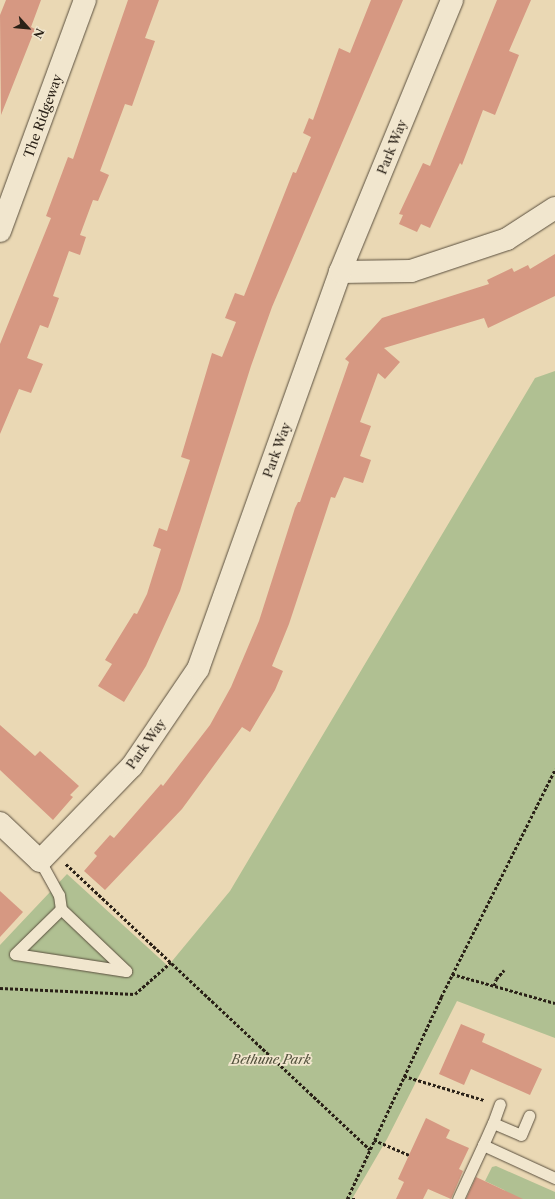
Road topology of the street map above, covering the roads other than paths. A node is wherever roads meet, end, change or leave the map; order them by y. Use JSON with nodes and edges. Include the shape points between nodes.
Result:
{"nodes":[{"id":1,"x":85,"y":0,"type":"edge"},
{"id":2,"x":452,"y":0,"type":"edge"},
{"id":3,"x":555,"y":208,"type":"edge"},
{"id":4,"x":0,"y":231,"type":"edge"},
{"id":5,"x":340,"y":272,"type":"junction"},
{"id":6,"x":0,"y":823,"type":"edge"},
{"id":7,"x":46,"y":855,"type":"junction"},
{"id":8,"x":60,"y":909,"type":"junction"},
{"id":9,"x":500,"y":1104,"type":"road end"},
{"id":10,"x":529,"y":1116,"type":"dead end"},
{"id":11,"x":493,"y":1123,"type":"junction"},
{"id":12,"x":484,"y":1145,"type":"junction"},
{"id":13,"x":555,"y":1178,"type":"edge"},
{"id":14,"x":458,"y":1199,"type":"edge"}],
"edges":[{"from":1,"to":4,"type":"street","name":"The Ridgeway"},
{"from":2,"to":5,"type":"street","name":"Park Way"},
{"from":3,"to":5,"type":"street","via":[[507,239],[411,271]]},
{"from":5,"to":7,"type":"street","name":"Park Way","via":[[198,668],[132,766]]},
{"from":6,"to":7,"type":"street"},
{"from":7,"to":8,"type":"lane","via":[[59,895]]},
{"from":8,"to":8,"type":"lane","via":[[15,954],[126,971],[98,945]]},
{"from":9,"to":11,"type":"lane"},
{"from":10,"to":11,"type":"lane","via":[[521,1135]]},
{"from":11,"to":12,"type":"lane"},
{"from":12,"to":13,"type":"lane"},
{"from":12,"to":14,"type":"lane"}]}
